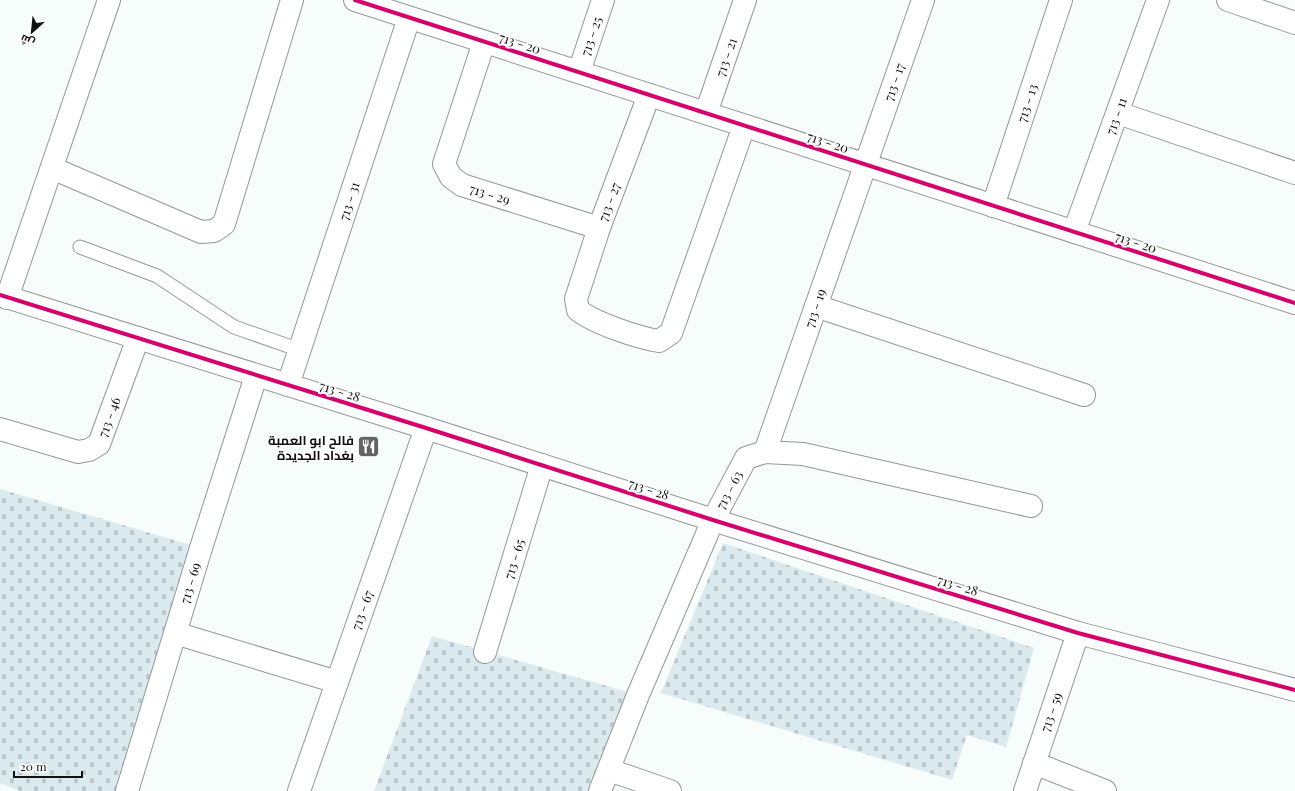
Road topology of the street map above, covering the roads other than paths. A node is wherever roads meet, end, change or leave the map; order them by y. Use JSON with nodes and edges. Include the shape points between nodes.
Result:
{"nodes":[{"id":1,"x":109,"y":0,"type":"edge"},
{"id":2,"x":292,"y":0,"type":"edge"},
{"id":3,"x":603,"y":0,"type":"edge"},
{"id":4,"x":746,"y":0,"type":"edge"},
{"id":5,"x":924,"y":0,"type":"edge"},
{"id":6,"x":1061,"y":0,"type":"edge"},
{"id":7,"x":1158,"y":0,"type":"edge"},
{"id":8,"x":1228,"y":0,"type":"edge"},
{"id":9,"x":363,"y":1,"type":"edge"},
{"id":10,"x":409,"y":18,"type":"junction"},
{"id":11,"x":1295,"y":23,"type":"edge"},
{"id":12,"x":484,"y":42,"type":"junction"},
{"id":13,"x":579,"y":72,"type":"junction"},
{"id":14,"x":649,"y":95,"type":"junction"},
{"id":15,"x":706,"y":113,"type":"junction"},
{"id":16,"x":1118,"y":113,"type":"junction"},
{"id":17,"x":744,"y":126,"type":"junction"},
{"id":18,"x":866,"y":165,"type":"junction"},
{"id":19,"x":52,"y":168,"type":"junction"},
{"id":20,"x":1295,"y":173,"type":"edge"},
{"id":21,"x":993,"y":206,"type":"junction"},
{"id":22,"x":600,"y":228,"type":"junction"},
{"id":23,"x":1074,"y":232,"type":"junction"},
{"id":24,"x":80,"y":247,"type":"dead end"},
{"id":25,"x":3,"y":296,"type":"edge"},
{"id":26,"x":1295,"y":303,"type":"edge"},
{"id":27,"x":816,"y":306,"type":"junction"},
{"id":28,"x":138,"y":338,"type":"junction"},
{"id":29,"x":300,"y":350,"type":"junction"},
{"id":30,"x":256,"y":376,"type":"junction"},
{"id":31,"x":288,"y":385,"type":"junction"},
{"id":32,"x":1084,"y":395,"type":"dead end"},
{"id":33,"x":426,"y":428,"type":"junction"},
{"id":34,"x":0,"y":429,"type":"edge"},
{"id":35,"x":765,"y":452,"type":"junction"},
{"id":36,"x":542,"y":465,"type":"junction"},
{"id":37,"x":1031,"y":506,"type":"dead end"},
{"id":38,"x":713,"y":520,"type":"junction"},
{"id":39,"x":175,"y":633,"type":"junction"},
{"id":40,"x":1078,"y":633,"type":"junction"},
{"id":41,"x":485,"y":652,"type":"dead end"},
{"id":42,"x":337,"y":682,"type":"junction"},
{"id":43,"x":1295,"y":690,"type":"edge"},
{"id":44,"x":1034,"y":763,"type":"junction"},
{"id":45,"x":609,"y":770,"type":"junction"},
{"id":46,"x":127,"y":791,"type":"edge"},
{"id":47,"x":299,"y":791,"type":"edge"},
{"id":48,"x":600,"y":791,"type":"edge"},
{"id":49,"x":670,"y":791,"type":"edge"},
{"id":50,"x":1025,"y":791,"type":"edge"},
{"id":51,"x":1105,"y":791,"type":"edge"}],
"edges":[{"from":1,"to":19,"type":"street"},
{"from":2,"to":19,"type":"street","via":[[224,224],[214,231],[201,232]]},
{"from":3,"to":13,"type":"street","name":"713 - 25"},
{"from":4,"to":15,"type":"street","name":"713 - 21"},
{"from":5,"to":18,"type":"street","name":"713 - 17"},
{"from":6,"to":21,"type":"street","name":"713 - 13"},
{"from":7,"to":16,"type":"street","name":"713 - 11"},
{"from":8,"to":11,"type":"street"},
{"from":9,"to":10,"type":"street","name":"713 - 20"},
{"from":10,"to":12,"type":"street","name":"713 - 20"},
{"from":10,"to":29,"type":"street","name":"713 - 31"},
{"from":12,"to":13,"type":"street","name":"713 - 20"},
{"from":12,"to":22,"type":"street","name":"713 - 29","via":[[444,164],[451,177],[462,185]]},
{"from":13,"to":14,"type":"street","name":"713 - 20"},
{"from":14,"to":15,"type":"street","name":"713 - 20"},
{"from":14,"to":22,"type":"street","name":"713 - 27"},
{"from":15,"to":17,"type":"street","name":"713 - 20"},
{"from":16,"to":20,"type":"street"},
{"from":16,"to":23,"type":"street","name":"713 - 11"},
{"from":17,"to":18,"type":"street","name":"713 - 20"},
{"from":17,"to":22,"type":"street","name":"713 - 27","via":[[671,333],[660,341],[646,339],[587,317],[578,310],[576,299]]},
{"from":18,"to":21,"type":"street","name":"713 - 20"},
{"from":18,"to":27,"type":"street","name":"713 - 19"},
{"from":19,"to":25,"type":"street"},
{"from":21,"to":23,"type":"street","name":"713 - 20"},
{"from":23,"to":26,"type":"street","name":"713 - 20"},
{"from":24,"to":29,"type":"lane","via":[[157,276],[234,327]]},
{"from":25,"to":28,"type":"street","name":"713 - 28"},
{"from":27,"to":32,"type":"street"},
{"from":27,"to":35,"type":"street","name":"713 - 19"},
{"from":28,"to":30,"type":"street","name":"713 - 28"},
{"from":28,"to":34,"type":"street","name":"713 - 46","via":[[99,444],[89,450],[78,452]]},
{"from":29,"to":31,"type":"street","name":"713 - 31"},
{"from":30,"to":31,"type":"street","name":"713 - 28"},
{"from":30,"to":39,"type":"street","name":"713 - 69"},
{"from":31,"to":33,"type":"street","name":"713 - 28"},
{"from":33,"to":36,"type":"street","name":"713 - 28"},
{"from":33,"to":42,"type":"street","name":"713 - 67"},
{"from":35,"to":37,"type":"street","name":"713 - 63","via":[[803,454]]},
{"from":35,"to":38,"type":"street","name":"713 - 63","via":[[746,458]]},
{"from":36,"to":38,"type":"street","name":"713 - 28"},
{"from":36,"to":41,"type":"street","name":"713 - 65"},
{"from":38,"to":40,"type":"street","name":"713 - 28"},
{"from":38,"to":45,"type":"street","name":"713 - 63","via":[[638,695]]},
{"from":39,"to":42,"type":"street"},
{"from":39,"to":46,"type":"street","name":"713 - 69"},
{"from":40,"to":43,"type":"street","name":"713 - 28"},
{"from":40,"to":44,"type":"street","name":"713 - 59"},
{"from":42,"to":47,"type":"street","name":"713 - 67"},
{"from":44,"to":50,"type":"street","name":"713 - 59"},
{"from":44,"to":51,"type":"street"},
{"from":45,"to":48,"type":"street","name":"713 - 63"},
{"from":45,"to":49,"type":"street"}]}
